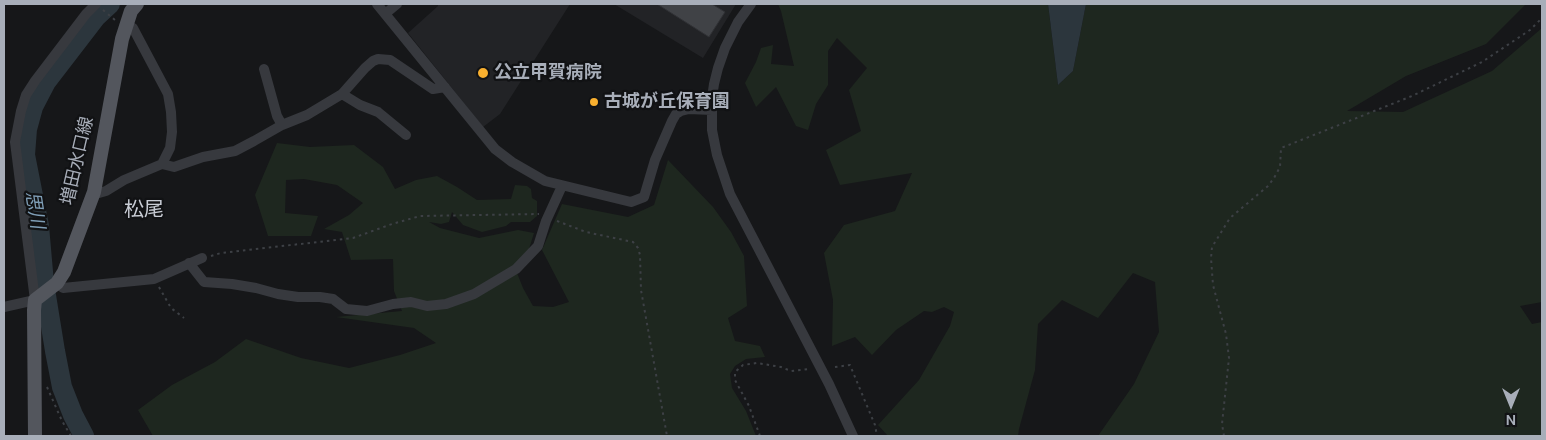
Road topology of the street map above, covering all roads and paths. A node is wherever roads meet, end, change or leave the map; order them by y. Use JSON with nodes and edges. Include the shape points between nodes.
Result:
{"nodes":[{"id":1,"x":137,"y":4,"type":"edge"},
{"id":2,"x":377,"y":4,"type":"edge"},
{"id":3,"x":398,"y":4,"type":"edge"},
{"id":4,"x":750,"y":4,"type":"edge"},
{"id":5,"x":97,"y":5,"type":"edge"},
{"id":6,"x":385,"y":14,"type":"junction"},
{"id":7,"x":1542,"y":18,"type":"edge"},
{"id":8,"x":120,"y":22,"type":"junction"},
{"id":9,"x":264,"y":69,"type":"dead end"},
{"id":10,"x":445,"y":87,"type":"junction"},
{"id":11,"x":342,"y":94,"type":"junction"},
{"id":12,"x":712,"y":110,"type":"junction"},
{"id":13,"x":282,"y":125,"type":"junction"},
{"id":14,"x":406,"y":135,"type":"dead end"},
{"id":15,"x":162,"y":164,"type":"junction"},
{"id":16,"x":562,"y":186,"type":"junction"},
{"id":17,"x":94,"y":192,"type":"junction"},
{"id":18,"x":547,"y":218,"type":"junction"},
{"id":19,"x":202,"y":258,"type":"joint"},
{"id":20,"x":189,"y":263,"type":"junction"},
{"id":21,"x":154,"y":279,"type":"junction"},
{"id":22,"x":56,"y":283,"type":"junction"},
{"id":23,"x":38,"y":297,"type":"junction"},
{"id":24,"x":4,"y":307,"type":"edge"},
{"id":25,"x":184,"y":318,"type":"dead end"},
{"id":26,"x":834,"y":366,"type":"dead end"},
{"id":27,"x":809,"y":370,"type":"dead end"},
{"id":28,"x":34,"y":374,"type":"junction"},
{"id":29,"x":35,"y":436,"type":"edge"},
{"id":30,"x":71,"y":436,"type":"edge"},
{"id":31,"x":667,"y":436,"type":"edge"},
{"id":32,"x":760,"y":436,"type":"edge"},
{"id":33,"x":853,"y":436,"type":"edge"},
{"id":34,"x":878,"y":436,"type":"edge"},
{"id":35,"x":1224,"y":436,"type":"edge"}],
"edges":[{"from":1,"to":8,"type":"main road","name":"増田水口線"},
{"from":2,"to":6,"type":"street"},
{"from":3,"to":6,"type":"street"},
{"from":4,"to":12,"type":"street","via":[[720,61]]},
{"from":5,"to":8,"type":"path"},
{"from":5,"to":23,"type":"street","via":[[86,14],[35,81],[26,95],[17,127],[15,142]]},
{"from":6,"to":10,"type":"street"},
{"from":7,"to":35,"type":"path","via":[[1530,30],[1473,66],[1412,96],[1281,148],[1280,166],[1274,178],[1230,218],[1212,247],[1213,285],[1229,358],[1222,424]]},
{"from":8,"to":15,"type":"street","via":[[133,28],[168,94],[172,132],[170,148]]},
{"from":8,"to":17,"type":"main road","name":"増田水口線"},
{"from":9,"to":13,"type":"street"},
{"from":10,"to":11,"type":"street","via":[[433,89],[390,60],[378,59],[372,61]]},
{"from":10,"to":16,"type":"street","via":[[496,149],[545,181]]},
{"from":11,"to":13,"type":"street","via":[[307,115]]},
{"from":11,"to":14,"type":"street","via":[[378,112]]},
{"from":12,"to":16,"type":"street","via":[[688,109],[676,114],[655,160],[644,197],[631,202]]},
{"from":12,"to":33,"type":"street","via":[[712,130],[730,194]]},
{"from":13,"to":15,"type":"street","via":[[235,150],[203,156],[174,167]]},
{"from":15,"to":17,"type":"street","via":[[106,191]]},
{"from":16,"to":18,"type":"street"},
{"from":17,"to":22,"type":"main road","name":"増田水口線","via":[[64,272]]},
{"from":18,"to":19,"type":"path","via":[[537,214],[420,216],[353,238]]},
{"from":18,"to":20,"type":"street","via":[[538,246],[516,269],[474,294],[446,304],[427,306],[411,302],[367,311],[346,309],[333,299],[298,297],[204,282]]},
{"from":18,"to":31,"type":"path","via":[[586,232],[633,242],[638,248]]},
{"from":19,"to":20,"type":"street"},
{"from":20,"to":21,"type":"street"},
{"from":21,"to":22,"type":"street","via":[[63,288]]},
{"from":21,"to":25,"type":"path","via":[[171,308]]},
{"from":22,"to":23,"type":"main road","name":"増田水口線"},
{"from":23,"to":24,"type":"street"},
{"from":23,"to":28,"type":"main road","via":[[34,310]]},
{"from":26,"to":34,"type":"path","via":[[850,365]]},
{"from":27,"to":32,"type":"path","via":[[791,371],[781,366],[757,363],[743,366],[735,372],[735,380]]},
{"from":28,"to":29,"type":"main road"},
{"from":28,"to":30,"type":"path","via":[[48,388]]}]}
